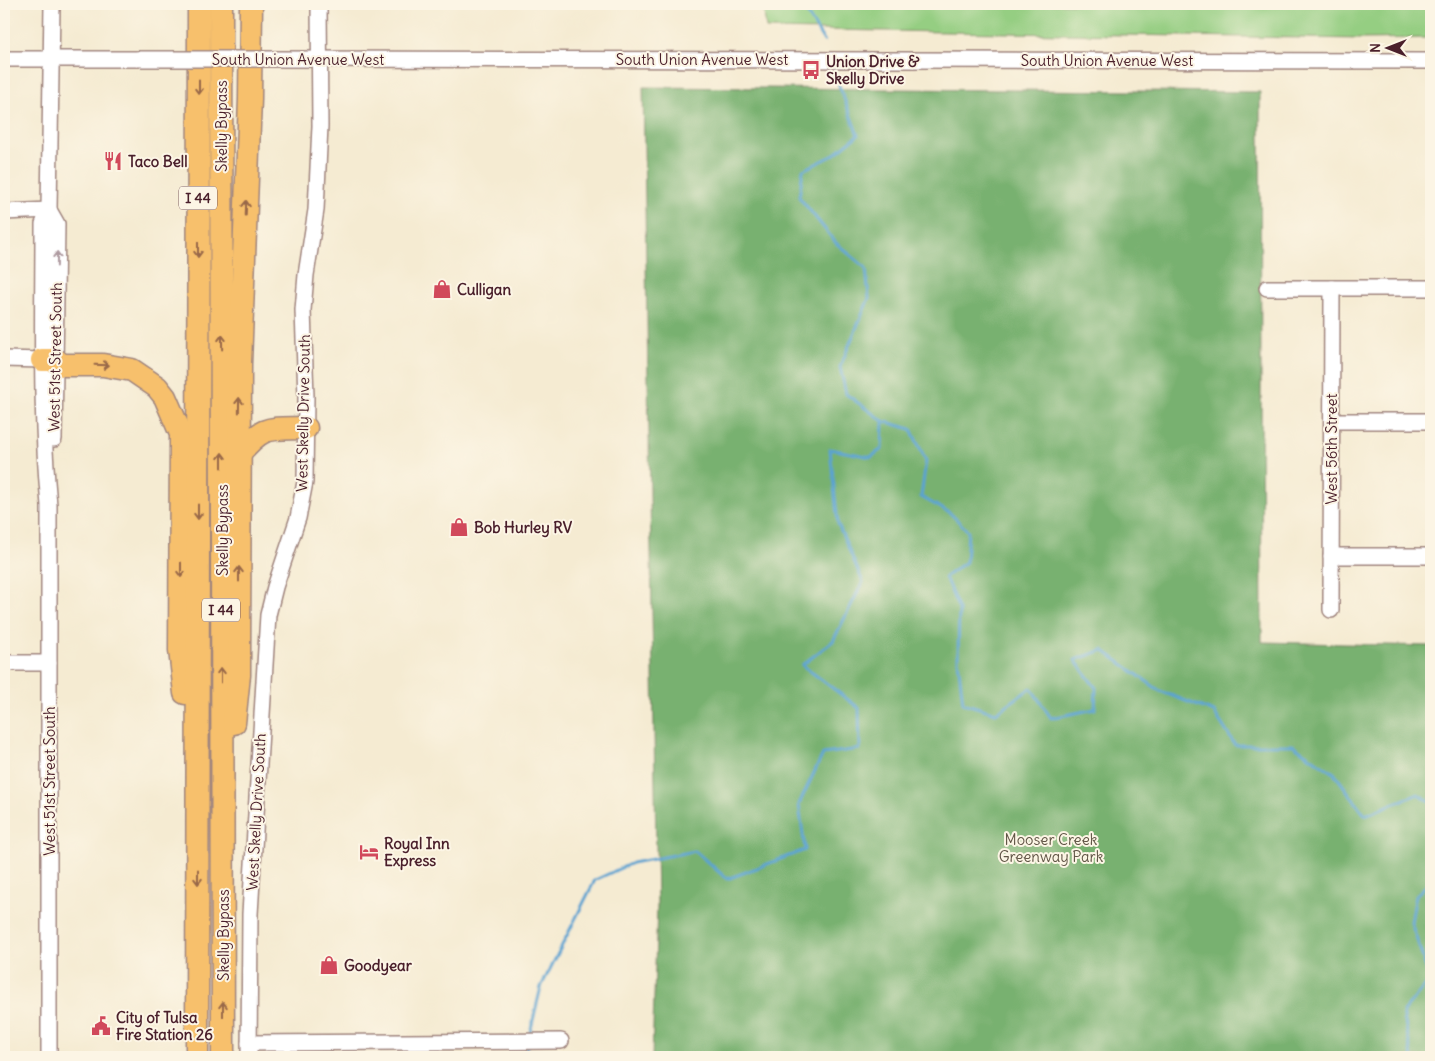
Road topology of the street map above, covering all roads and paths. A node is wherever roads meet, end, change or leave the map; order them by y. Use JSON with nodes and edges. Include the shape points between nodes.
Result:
{"nodes":[{"id":1,"x":52,"y":4,"type":"edge"},
{"id":2,"x":199,"y":4,"type":"edge"},
{"id":3,"x":221,"y":4,"type":"edge"},
{"id":4,"x":251,"y":4,"type":"edge"},
{"id":5,"x":318,"y":4,"type":"edge"},
{"id":6,"x":4,"y":59,"type":"edge"},
{"id":7,"x":52,"y":59,"type":"junction"},
{"id":8,"x":318,"y":59,"type":"junction"},
{"id":9,"x":1431,"y":61,"type":"edge"},
{"id":10,"x":49,"y":210,"type":"junction"},
{"id":11,"x":4,"y":212,"type":"edge"},
{"id":12,"x":1267,"y":288,"type":"dead end"},
{"id":13,"x":1332,"y":288,"type":"junction"},
{"id":14,"x":1431,"y":288,"type":"edge"},
{"id":15,"x":4,"y":359,"type":"edge"},
{"id":16,"x":49,"y":360,"type":"junction"},
{"id":17,"x":1332,"y":421,"type":"junction"},
{"id":18,"x":1431,"y":421,"type":"edge"},
{"id":19,"x":306,"y":428,"type":"junction"},
{"id":20,"x":239,"y":454,"type":"junction"},
{"id":21,"x":1331,"y":556,"type":"junction"},
{"id":22,"x":1431,"y":556,"type":"edge"},
{"id":23,"x":1331,"y":610,"type":"dead end"},
{"id":24,"x":4,"y":663,"type":"edge"},
{"id":25,"x":49,"y":663,"type":"junction"},
{"id":26,"x":198,"y":828,"type":"junction"},
{"id":27,"x":222,"y":829,"type":"junction"},
{"id":28,"x":561,"y":1041,"type":"dead end"},
{"id":29,"x":249,"y":1050,"type":"edge"},
{"id":30,"x":49,"y":1057,"type":"edge"},
{"id":31,"x":197,"y":1057,"type":"edge"},
{"id":32,"x":223,"y":1057,"type":"edge"}],
"edges":[{"from":1,"to":7,"type":"street","name":"West 51st Street South"},
{"from":2,"to":26,"type":"highway","name":"Skelly Bypass","number":"I 44","one_way":true},
{"from":27,"to":3,"type":"highway","name":"Skelly Bypass","number":"I 44","one_way":true},
{"from":20,"to":4,"type":"highway","one_way":true},
{"from":5,"to":8,"type":"street","name":"West Skelly Drive South"},
{"from":6,"to":7,"type":"street","name":"South Union Avenue West"},
{"from":7,"to":8,"type":"street","name":"South Union Avenue West","bridge":true},
{"from":7,"to":10,"type":"street","name":"West 51st Street South"},
{"from":8,"to":9,"type":"street","name":"South Union Avenue West"},
{"from":8,"to":19,"type":"street","name":"West Skelly Drive South","via":[[320,126],[316,210],[304,310]]},
{"from":10,"to":11,"type":"street"},
{"from":10,"to":16,"type":"street","name":"West 51st Street South","via":[[43,224]]},
{"from":12,"to":13,"type":"street"},
{"from":13,"to":14,"type":"street"},
{"from":13,"to":17,"type":"street","name":"West 56th Street"},
{"from":15,"to":16,"type":"street"},
{"from":16,"to":25,"type":"street","name":"West 51st Street South","via":[[46,470]]},
{"from":16,"to":26,"type":"highway","one_way":true,"via":[[62,365],[103,365],[132,370],[157,387],[181,434],[180,650]]},
{"from":17,"to":18,"type":"street"},
{"from":17,"to":21,"type":"street","name":"West 56th Street"},
{"from":19,"to":20,"type":"highway","via":[[262,431]]},
{"from":19,"to":29,"type":"street","name":"West Skelly Drive South","via":[[304,491],[268,615],[250,914]]},
{"from":27,"to":20,"type":"highway","one_way":true,"via":[[239,676]]},
{"from":21,"to":22,"type":"street"},
{"from":21,"to":23,"type":"street","name":"West 56th Street"},
{"from":24,"to":25,"type":"street"},
{"from":25,"to":30,"type":"street","name":"West 51st Street South"},
{"from":26,"to":31,"type":"highway","name":"Skelly Bypass","number":"I 44","one_way":true},
{"from":32,"to":27,"type":"highway","name":"Skelly Bypass","number":"I 44","one_way":true},
{"from":28,"to":29,"type":"street"}]}
